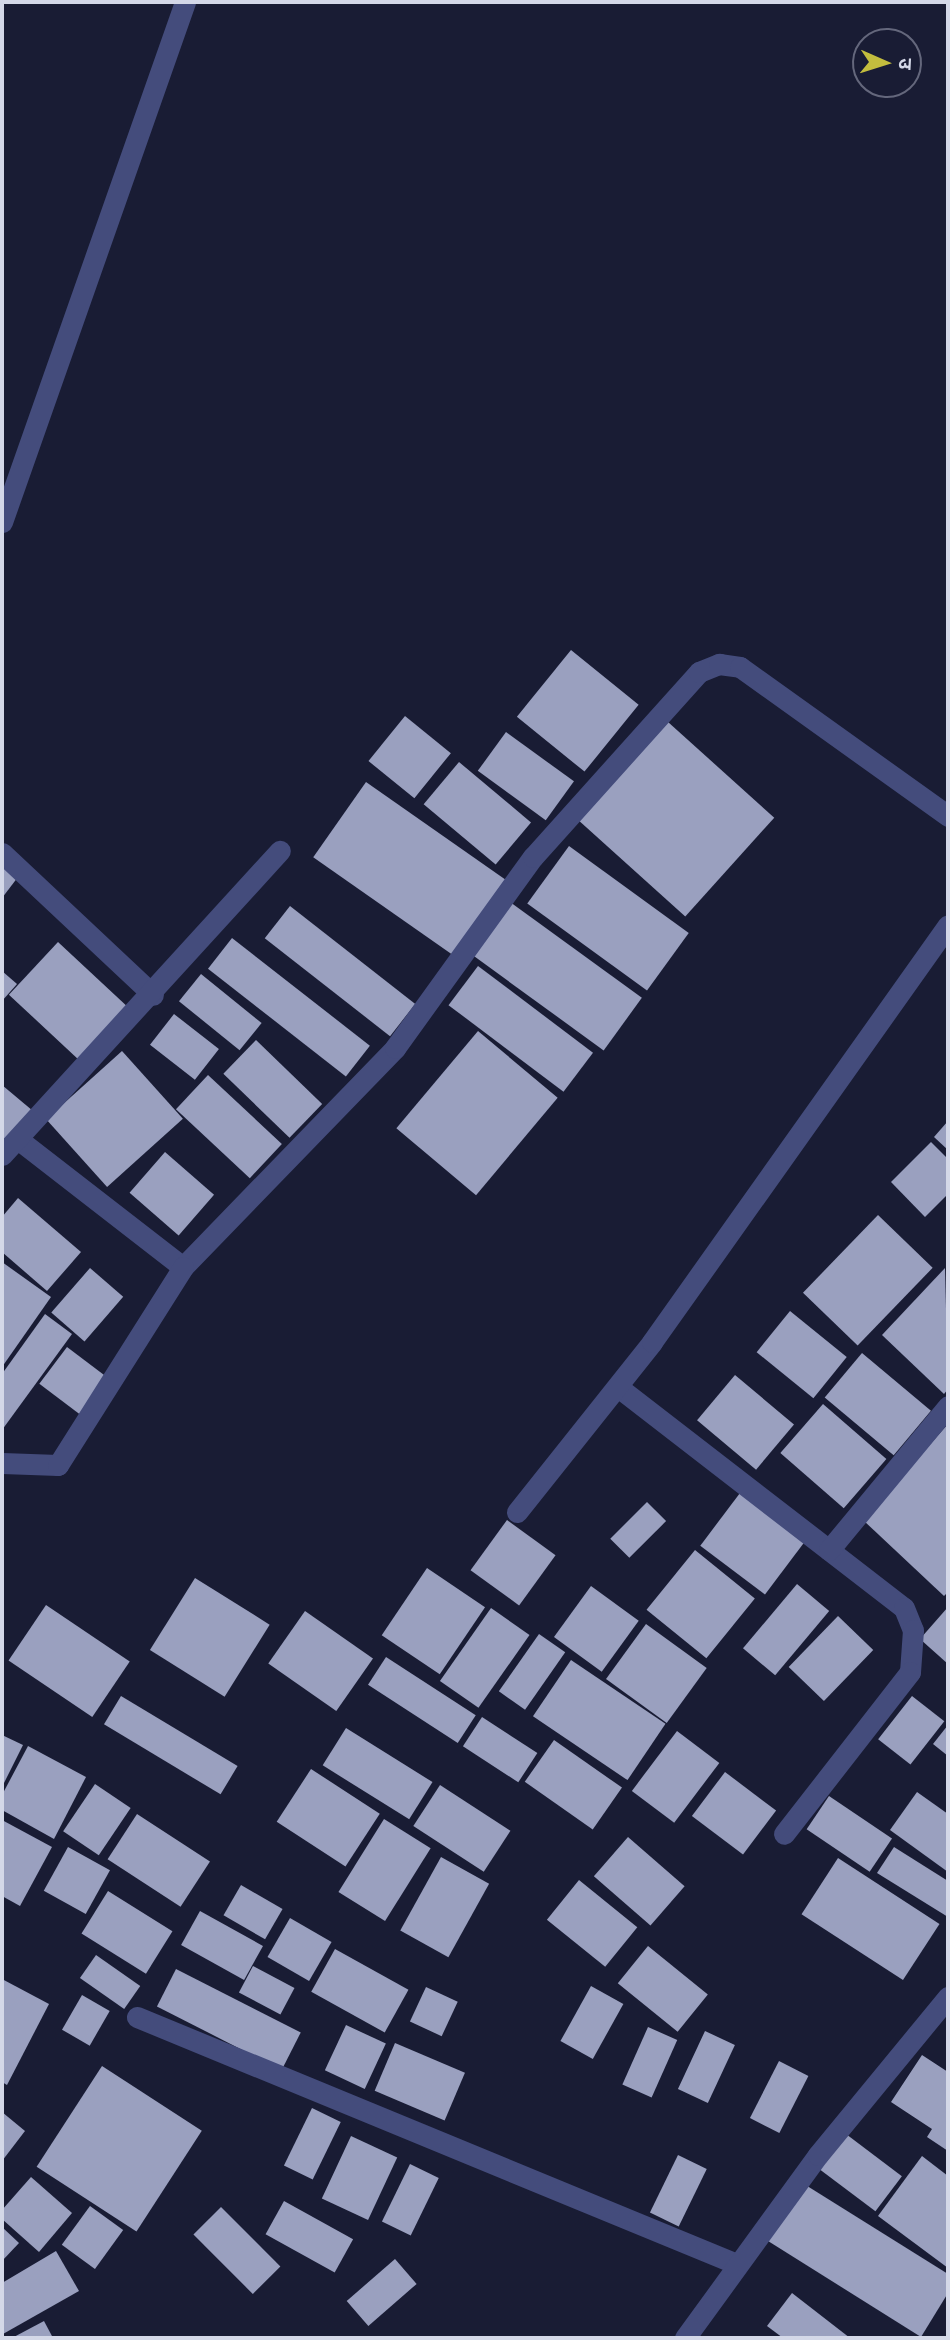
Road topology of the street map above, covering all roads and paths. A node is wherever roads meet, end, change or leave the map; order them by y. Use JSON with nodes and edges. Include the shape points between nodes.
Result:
{"nodes":[{"id":1,"x":185,"y":2,"type":"edge"},
{"id":2,"x":2,"y":522,"type":"edge"},
{"id":3,"x":948,"y":816,"type":"edge"},
{"id":4,"x":280,"y":851,"type":"dead end"},
{"id":5,"x":2,"y":853,"type":"edge"},
{"id":6,"x":948,"y":925,"type":"edge"},
{"id":7,"x":153,"y":995,"type":"junction"},
{"id":8,"x":19,"y":1140,"type":"junction"},
{"id":9,"x":2,"y":1155,"type":"edge"},
{"id":10,"x":183,"y":1267,"type":"junction"},
{"id":11,"x":618,"y":1387,"type":"junction"},
{"id":12,"x":948,"y":1406,"type":"edge"},
{"id":13,"x":2,"y":1463,"type":"edge"},
{"id":14,"x":517,"y":1512,"type":"dead end"},
{"id":15,"x":829,"y":1550,"type":"junction"},
{"id":16,"x":784,"y":1834,"type":"dead end"},
{"id":17,"x":948,"y":1997,"type":"edge"},
{"id":18,"x":137,"y":2017,"type":"dead end"},
{"id":19,"x":737,"y":2264,"type":"junction"},
{"id":20,"x":685,"y":2338,"type":"edge"}],
"edges":[{"from":1,"to":2,"type":"street"},
{"from":3,"to":10,"type":"street","via":[[740,667],[719,664],[699,672],[533,857],[395,1048]]},
{"from":4,"to":7,"type":"street"},
{"from":5,"to":7,"type":"street"},
{"from":6,"to":11,"type":"street"},
{"from":7,"to":8,"type":"street"},
{"from":8,"to":9,"type":"street"},
{"from":8,"to":10,"type":"street"},
{"from":10,"to":13,"type":"street","via":[[58,1465]]},
{"from":11,"to":14,"type":"street"},
{"from":11,"to":15,"type":"street"},
{"from":12,"to":15,"type":"street"},
{"from":15,"to":16,"type":"street","via":[[904,1608],[916,1651],[910,1672]]},
{"from":17,"to":19,"type":"street","via":[[906,2040]]},
{"from":18,"to":19,"type":"street"},
{"from":19,"to":20,"type":"street"}]}
